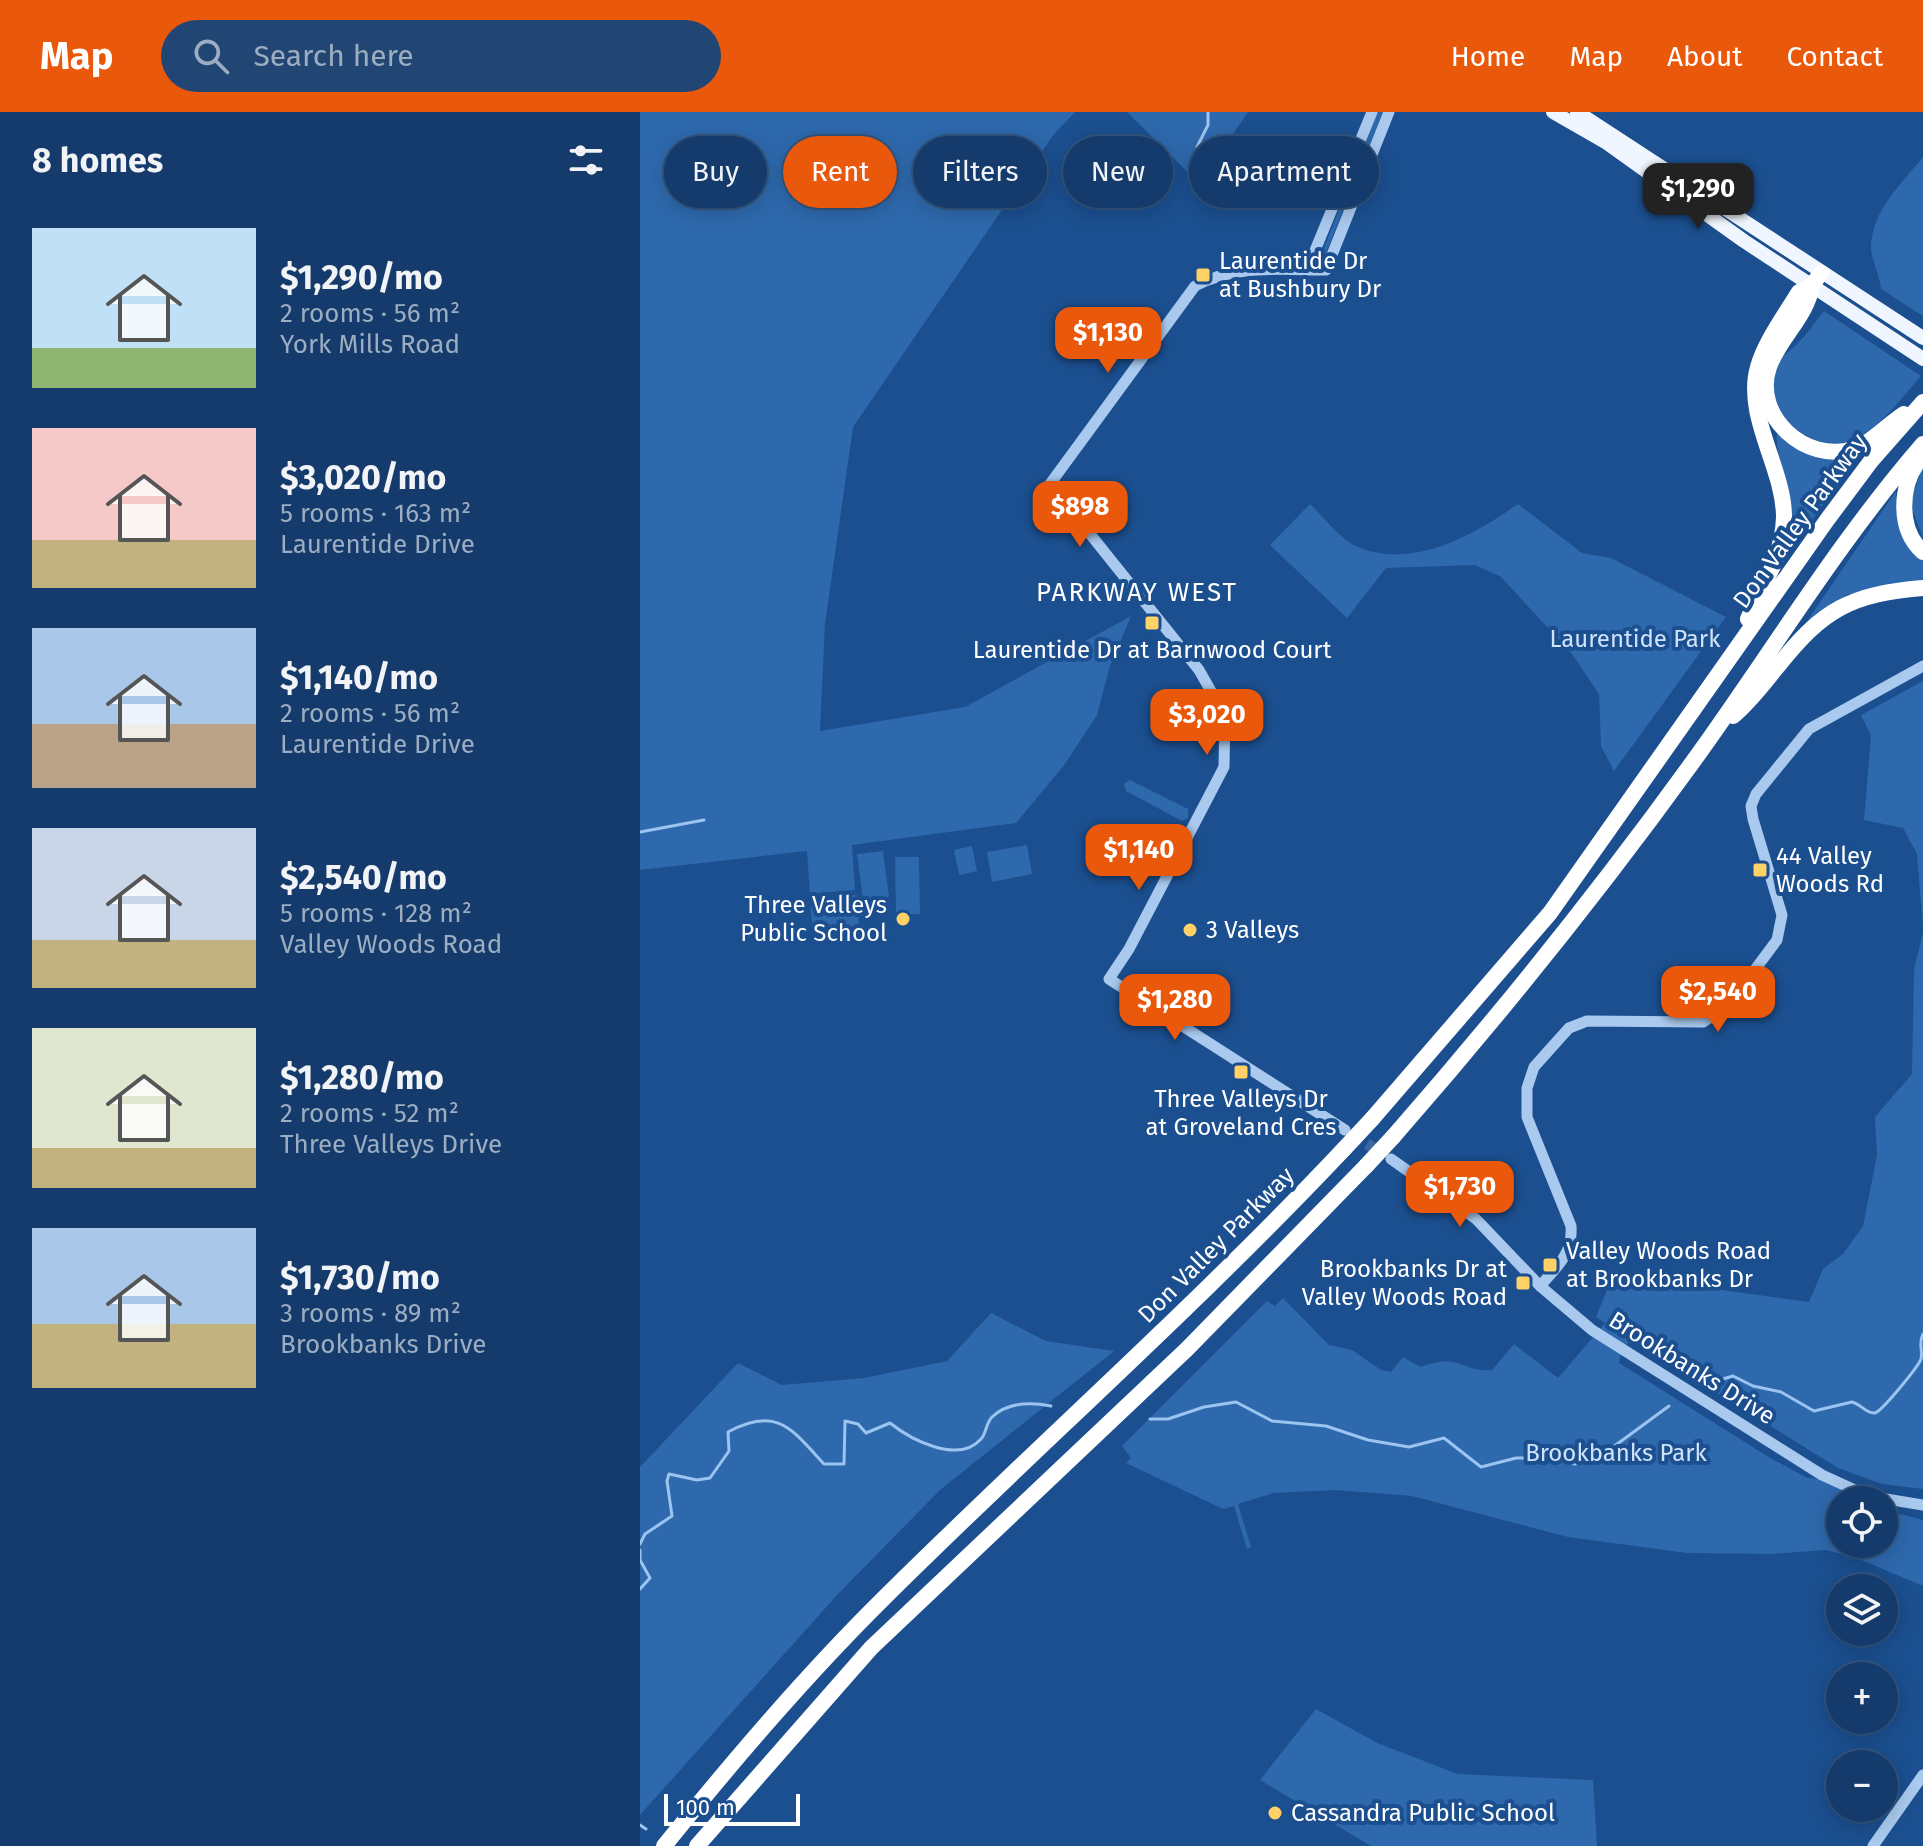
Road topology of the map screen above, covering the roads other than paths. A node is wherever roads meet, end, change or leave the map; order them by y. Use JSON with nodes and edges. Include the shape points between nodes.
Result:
{"nodes":[{"id":1,"x":1372,"y":112,"type":"edge"},
{"id":2,"x":1389,"y":112,"type":"edge"},
{"id":3,"x":1553,"y":112,"type":"edge"},
{"id":4,"x":1577,"y":112,"type":"edge"},
{"id":5,"x":1307,"y":270,"type":"junction"},
{"id":6,"x":1816,"y":279,"type":"junction"},
{"id":7,"x":1923,"y":338,"type":"edge"},
{"id":8,"x":1923,"y":359,"type":"edge"},
{"id":9,"x":1923,"y":402,"type":"edge"},
{"id":10,"x":1923,"y":444,"type":"edge"},
{"id":11,"x":1923,"y":455,"type":"edge"},
{"id":12,"x":1923,"y":552,"type":"edge"},
{"id":13,"x":1923,"y":588,"type":"edge"},
{"id":14,"x":1731,"y":657,"type":"junction"},
{"id":15,"x":1923,"y":666,"type":"edge"},
{"id":16,"x":1716,"y":730,"type":"junction"},
{"id":17,"x":1345,"y":1130,"type":"tunnel mouth"},
{"id":18,"x":1391,"y":1159,"type":"tunnel mouth"},
{"id":19,"x":1540,"y":1286,"type":"junction"},
{"id":20,"x":1923,"y":1505,"type":"edge"},
{"id":21,"x":1923,"y":1775,"type":"edge"},
{"id":22,"x":664,"y":1846,"type":"edge"},
{"id":23,"x":697,"y":1846,"type":"edge"},
{"id":24,"x":1873,"y":1846,"type":"edge"}],
"edges":[{"from":1,"to":5,"type":"street"},
{"from":2,"to":5,"type":"street","via":[[1326,270]]},
{"from":3,"to":6,"type":"main road"},
{"from":4,"to":6,"type":"main road"},
{"from":5,"to":17,"type":"street","via":[[1236,270],[1195,286],[1050,484],[1199,670],[1225,716],[1224,767],[1109,979]]},
{"from":6,"to":7,"type":"main road"},
{"from":6,"to":8,"type":"main road"},
{"from":6,"to":9,"type":"highway","via":[[1810,299],[1768,369],[1767,394],[1776,420],[1796,441],[1838,452],[1876,437]]},
{"from":6,"to":14,"type":"highway","via":[[1799,292],[1758,367],[1757,403],[1783,499],[1782,537],[1776,563]]},
{"from":9,"to":14,"type":"highway","name":"Don Valley Parkway","via":[[1871,461]]},
{"from":10,"to":16,"type":"highway","name":"Don Valley Parkway","via":[[1856,529]]},
{"from":11,"to":12,"type":"highway","via":[[1904,495],[1906,525]]},
{"from":13,"to":16,"type":"highway","via":[[1867,595],[1830,611],[1812,625],[1748,704]]},
{"from":14,"to":22,"type":"highway","name":"Don Valley Parkway","bridge":true,"via":[[1550,913],[1372,1119],[1161,1336],[883,1599],[782,1706]]},
{"from":15,"to":19,"type":"street","via":[[1809,729],[1756,794],[1753,819],[1782,915],[1777,940],[1727,1007],[1703,1022],[1587,1021],[1569,1028],[1534,1067],[1527,1088],[1527,1117],[1571,1226],[1572,1242]]},
{"from":16,"to":23,"type":"highway","name":"Don Valley Parkway","bridge":true,"via":[[1571,928],[1393,1137],[1187,1349],[871,1648]]},
{"from":18,"to":19,"type":"street","name":"Brookbanks Drive","via":[[1476,1219]]},
{"from":19,"to":20,"type":"street","name":"Brookbanks Drive","via":[[1592,1330],[1810,1468],[1868,1496]]},
{"from":21,"to":24,"type":"street"}]}
